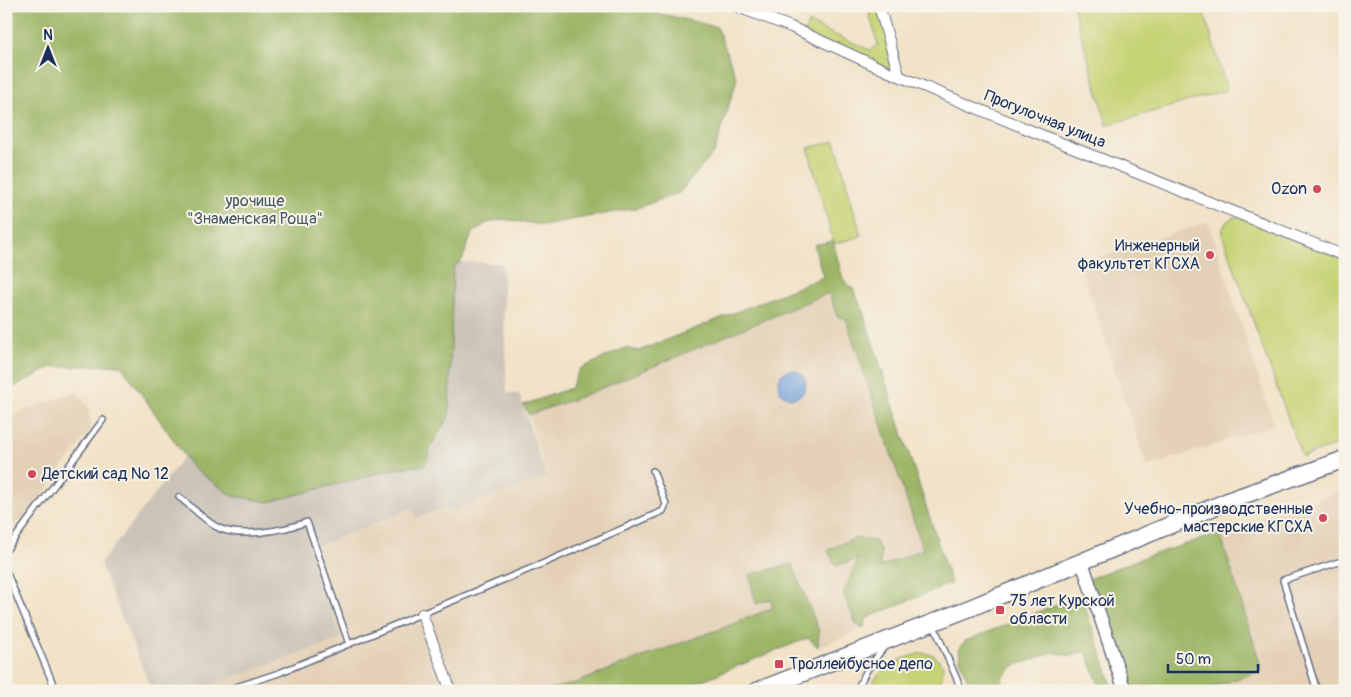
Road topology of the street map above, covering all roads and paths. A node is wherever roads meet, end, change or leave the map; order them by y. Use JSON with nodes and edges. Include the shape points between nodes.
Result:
{"nodes":[{"id":1,"x":736,"y":6,"type":"edge"},
{"id":2,"x":879,"y":6,"type":"edge"},
{"id":3,"x":899,"y":76,"type":"junction"},
{"id":4,"x":1345,"y":256,"type":"edge"},
{"id":5,"x":104,"y":420,"type":"dead end"},
{"id":6,"x":1345,"y":459,"type":"edge"},
{"id":7,"x":653,"y":471,"type":"dead end"},
{"id":8,"x":179,"y":497,"type":"dead end"},
{"id":9,"x":6,"y":550,"type":"edge"},
{"id":10,"x":1345,"y":560,"type":"edge"},
{"id":11,"x":1082,"y":562,"type":"junction"},
{"id":12,"x":6,"y":571,"type":"edge"},
{"id":13,"x":422,"y":614,"type":"junction"},
{"id":14,"x":932,"y":623,"type":"junction"},
{"id":15,"x":890,"y":640,"type":"junction"},
{"id":16,"x":349,"y":644,"type":"junction"},
{"id":17,"x":774,"y":688,"type":"edge"},
{"id":18,"x":56,"y":691,"type":"edge"},
{"id":19,"x":224,"y":691,"type":"edge"},
{"id":20,"x":451,"y":691,"type":"edge"},
{"id":21,"x":757,"y":691,"type":"edge"},
{"id":22,"x":856,"y":691,"type":"edge"},
{"id":23,"x":962,"y":691,"type":"edge"},
{"id":24,"x":1125,"y":691,"type":"edge"},
{"id":25,"x":1317,"y":691,"type":"edge"}],
"edges":[{"from":1,"to":3,"type":"street","name":"Прогулочная улица"},
{"from":2,"to":3,"type":"street"},
{"from":3,"to":4,"type":"street","name":"Прогулочная улица"},
{"from":5,"to":9,"type":"lane"},
{"from":6,"to":11,"type":"main road","via":[[1233,499]]},
{"from":7,"to":13,"type":"lane","via":[[666,504],[663,510]]},
{"from":8,"to":16,"type":"lane","via":[[216,527],[234,532],[256,533],[307,522]]},
{"from":10,"to":25,"type":"lane","via":[[1283,580]]},
{"from":11,"to":14,"type":"main road"},
{"from":11,"to":24,"type":"street"},
{"from":12,"to":18,"type":"lane"},
{"from":13,"to":16,"type":"lane"},
{"from":13,"to":20,"type":"street"},
{"from":14,"to":15,"type":"main road"},
{"from":14,"to":23,"type":"lane"},
{"from":15,"to":17,"type":"main road"},
{"from":15,"to":22,"type":"lane"},
{"from":16,"to":19,"type":"lane","via":[[279,673]]},
{"from":17,"to":21,"type":"main road"}]}
